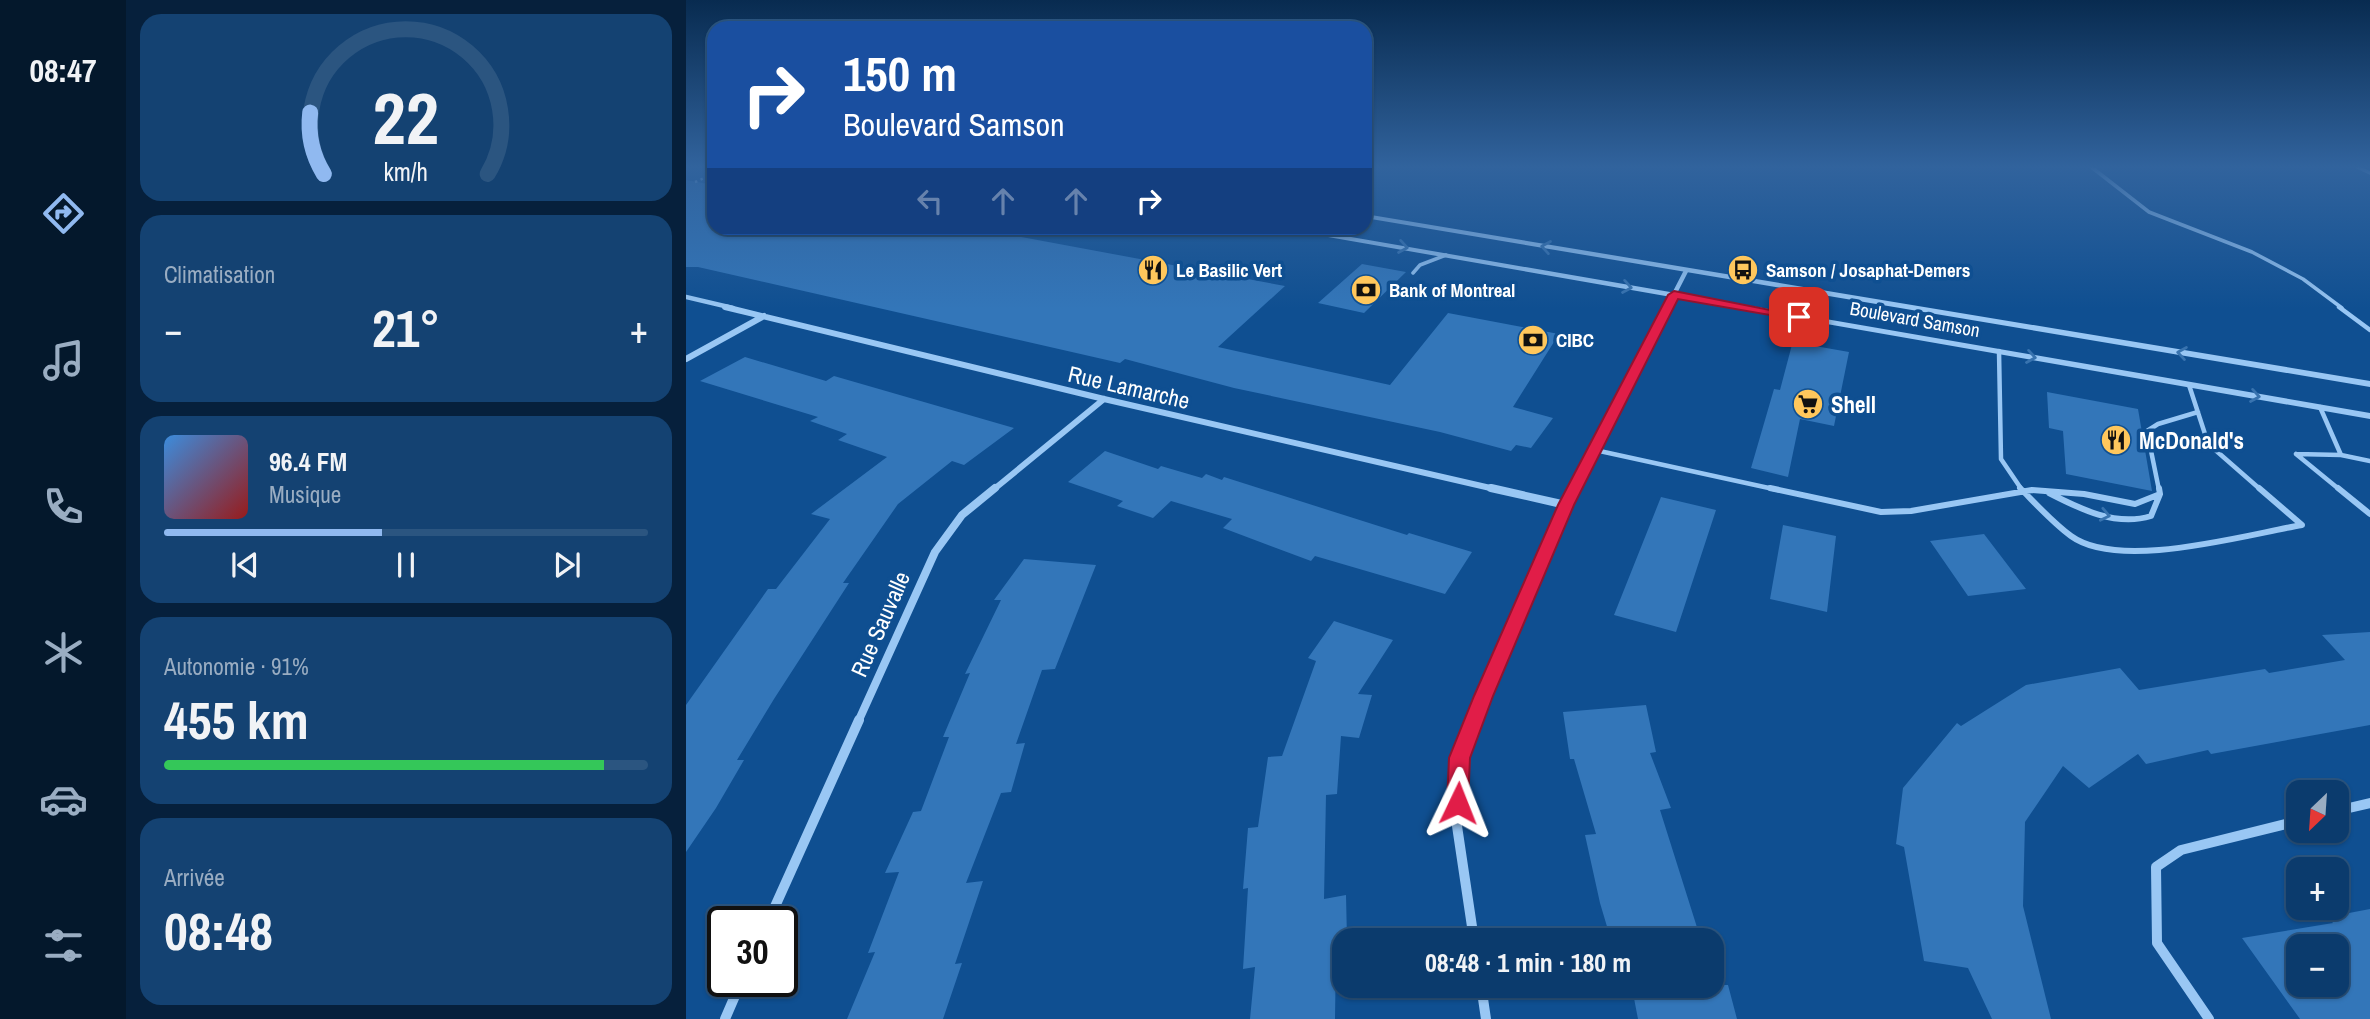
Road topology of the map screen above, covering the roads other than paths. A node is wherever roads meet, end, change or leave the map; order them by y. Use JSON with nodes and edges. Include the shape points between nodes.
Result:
{"nodes":[{"id":1,"x":2153,"y":214,"type":"edge"},
{"id":2,"x":1372,"y":217,"type":"edge"},
{"id":3,"x":1329,"y":235,"type":"edge"},
{"id":4,"x":1446,"y":255,"type":"junction"},
{"id":5,"x":1686,"y":271,"type":"junction"},
{"id":6,"x":1413,"y":273,"type":"dead end"},
{"id":7,"x":1674,"y":295,"type":"junction"},
{"id":8,"x":686,"y":298,"type":"edge"},
{"id":9,"x":764,"y":317,"type":"junction"},
{"id":10,"x":2370,"y":330,"type":"edge"},
{"id":11,"x":1999,"y":351,"type":"junction"},
{"id":12,"x":686,"y":359,"type":"edge"},
{"id":13,"x":2370,"y":384,"type":"edge"},
{"id":14,"x":2189,"y":385,"type":"junction"},
{"id":15,"x":1104,"y":399,"type":"junction"},
{"id":16,"x":2319,"y":407,"type":"junction"},
{"id":17,"x":2198,"y":412,"type":"junction"},
{"id":18,"x":2370,"y":416,"type":"edge"},
{"id":19,"x":1595,"y":450,"type":"junction"},
{"id":20,"x":2341,"y":455,"type":"junction"},
{"id":21,"x":2370,"y":461,"type":"edge"},
{"id":22,"x":2024,"y":492,"type":"junction"},
{"id":23,"x":2047,"y":492,"type":"junction"},
{"id":24,"x":2160,"y":494,"type":"junction"},
{"id":25,"x":1566,"y":505,"type":"junction"},
{"id":26,"x":2370,"y":514,"type":"edge"},
{"id":27,"x":2370,"y":803,"type":"edge"},
{"id":28,"x":2349,"y":808,"type":"edge"},
{"id":29,"x":2286,"y":824,"type":"edge"},
{"id":30,"x":775,"y":906,"type":"edge"},
{"id":31,"x":1472,"y":928,"type":"edge"},
{"id":32,"x":735,"y":997,"type":"edge"},
{"id":33,"x":1483,"y":998,"type":"edge"},
{"id":34,"x":725,"y":1019,"type":"edge"},
{"id":35,"x":1486,"y":1019,"type":"edge"},
{"id":36,"x":2209,"y":1019,"type":"edge"}],
"edges":[{"from":1,"to":10,"type":"lane","via":[[2252,252],[2303,279]]},
{"from":5,"to":2,"type":"street","name":"Boulevard Samson","one_way":true},
{"from":3,"to":4,"type":"street","name":"Boulevard Samson","one_way":true},
{"from":4,"to":6,"type":"lane"},
{"from":4,"to":7,"type":"street","name":"Boulevard Samson","one_way":true},
{"from":5,"to":7,"type":"street"},
{"from":13,"to":5,"type":"street","name":"Boulevard Samson","one_way":true},
{"from":7,"to":11,"type":"street","name":"Boulevard Samson"},
{"from":7,"to":19,"type":"street"},
{"from":8,"to":9,"type":"street","name":"Rue Lamarche"},
{"from":9,"to":12,"type":"street"},
{"from":9,"to":15,"type":"street","name":"Rue Lamarche"},
{"from":11,"to":14,"type":"street","name":"Boulevard Samson","one_way":true},
{"from":11,"to":22,"type":"lane","via":[[1999,448],[2007,470]]},
{"from":14,"to":16,"type":"street","name":"Boulevard Samson","one_way":true},
{"from":14,"to":17,"type":"lane"},
{"from":15,"to":25,"type":"street","name":"Rue Lamarche"},
{"from":15,"to":30,"type":"street","name":"Rue Sauvalle","via":[[962,515],[935,552]]},
{"from":16,"to":18,"type":"street","name":"Boulevard Samson"},
{"from":16,"to":20,"type":"lane"},
{"from":17,"to":22,"type":"lane","via":[[2213,448],[2302,525],[2118,553],[2072,537]]},
{"from":17,"to":24,"type":"lane","via":[[2147,431]]},
{"from":19,"to":22,"type":"lane","via":[[1881,512]]},
{"from":19,"to":25,"type":"street"},
{"from":20,"to":21,"type":"lane"},
{"from":20,"to":26,"type":"lane","via":[[2296,454]]},
{"from":22,"to":23,"type":"lane"},
{"from":23,"to":24,"type":"lane","via":[[2135,504]]},
{"from":23,"to":24,"type":"lane","one_way":true,"via":[[2082,510],[2136,521],[2151,516]]},
{"from":25,"to":31,"type":"street","via":[[1459,758],[1457,825]]},
{"from":27,"to":28,"type":"street"},
{"from":29,"to":36,"type":"street","via":[[2181,850],[2156,867],[2157,943]]},
{"from":32,"to":34,"type":"street"},
{"from":33,"to":35,"type":"street"}]}
